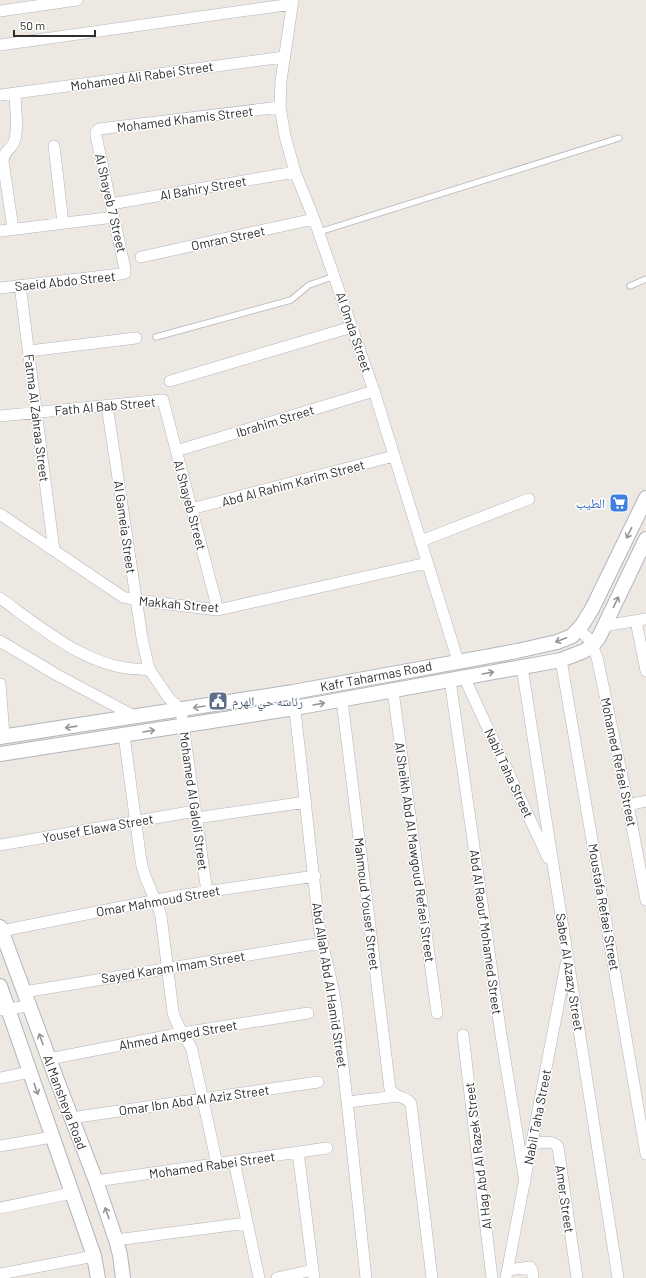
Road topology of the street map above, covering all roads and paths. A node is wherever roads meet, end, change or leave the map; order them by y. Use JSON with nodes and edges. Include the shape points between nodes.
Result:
{"nodes":[{"id":1,"x":77,"y":0,"type":"edge"},
{"id":2,"x":292,"y":2,"type":"edge"},
{"id":3,"x":0,"y":11,"type":"edge"},
{"id":4,"x":0,"y":45,"type":"edge"},
{"id":5,"x":284,"y":57,"type":"junction"},
{"id":6,"x":15,"y":93,"type":"junction"},
{"id":7,"x":0,"y":95,"type":"edge"},
{"id":8,"x":280,"y":107,"type":"junction"},
{"id":9,"x":96,"y":136,"type":"joint"},
{"id":10,"x":619,"y":138,"type":"dead end"},
{"id":11,"x":54,"y":146,"type":"dead end"},
{"id":12,"x":2,"y":171,"type":"edge"},
{"id":13,"x":295,"y":172,"type":"junction"},
{"id":14,"x":111,"y":204,"type":"junction"},
{"id":15,"x":114,"y":217,"type":"junction"},
{"id":16,"x":314,"y":219,"type":"junction"},
{"id":17,"x":63,"y":223,"type":"junction"},
{"id":18,"x":13,"y":229,"type":"junction"},
{"id":19,"x":0,"y":231,"type":"edge"},
{"id":20,"x":319,"y":232,"type":"junction"},
{"id":21,"x":141,"y":257,"type":"dead end"},
{"id":22,"x":125,"y":269,"type":"joint"},
{"id":23,"x":334,"y":276,"type":"junction"},
{"id":24,"x":646,"y":279,"type":"edge"},
{"id":25,"x":20,"y":285,"type":"junction"},
{"id":26,"x":630,"y":286,"type":"dead end"},
{"id":27,"x":0,"y":288,"type":"edge"},
{"id":28,"x":352,"y":327,"type":"junction"},
{"id":29,"x":156,"y":337,"type":"dead end"},
{"id":30,"x":136,"y":338,"type":"dead end"},
{"id":31,"x":29,"y":350,"type":"junction"},
{"id":32,"x":170,"y":381,"type":"dead end"},
{"id":33,"x":374,"y":391,"type":"junction"},
{"id":34,"x":163,"y":400,"type":"joint"},
{"id":35,"x":106,"y":405,"type":"junction"},
{"id":36,"x":36,"y":413,"type":"junction"},
{"id":37,"x":0,"y":416,"type":"edge"},
{"id":38,"x":176,"y":451,"type":"junction"},
{"id":39,"x":394,"y":456,"type":"junction"},
{"id":40,"x":646,"y":498,"type":"edge"},
{"id":41,"x":529,"y":499,"type":"dead end"},
{"id":42,"x":191,"y":509,"type":"junction"},
{"id":43,"x":0,"y":514,"type":"edge"},
{"id":44,"x":646,"y":539,"type":"edge"},
{"id":45,"x":421,"y":541,"type":"junction"},
{"id":46,"x":54,"y":550,"type":"junction"},
{"id":47,"x":642,"y":558,"type":"edge"},
{"id":48,"x":427,"y":563,"type":"junction"},
{"id":49,"x":0,"y":598,"type":"edge"},
{"id":50,"x":136,"y":600,"type":"junction"},
{"id":51,"x":218,"y":610,"type":"junction"},
{"id":52,"x":641,"y":620,"type":"edge"},
{"id":53,"x":604,"y":626,"type":"junction"},
{"id":54,"x":578,"y":629,"type":"junction"},
{"id":55,"x":0,"y":641,"type":"edge"},
{"id":56,"x":593,"y":645,"type":"junction"},
{"id":57,"x":561,"y":660,"type":"junction"},
{"id":58,"x":458,"y":661,"type":"junction"},
{"id":59,"x":522,"y":667,"type":"junction"},
{"id":60,"x":149,"y":669,"type":"junction"},
{"id":61,"x":646,"y":671,"type":"edge"},
{"id":62,"x":464,"y":677,"type":"junction"},
{"id":63,"x":450,"y":680,"type":"junction"},
{"id":64,"x":0,"y":684,"type":"edge"},
{"id":65,"x":393,"y":691,"type":"junction"},
{"id":66,"x":293,"y":692,"type":"junction"},
{"id":67,"x":342,"y":700,"type":"junction"},
{"id":68,"x":295,"y":708,"type":"junction"},
{"id":69,"x":181,"y":710,"type":"junction"},
{"id":70,"x":136,"y":717,"type":"junction"},
{"id":71,"x":183,"y":726,"type":"junction"},
{"id":72,"x":124,"y":735,"type":"junction"},
{"id":73,"x":2,"y":737,"type":"edge"},
{"id":74,"x":0,"y":754,"type":"edge"},
{"id":75,"x":646,"y":801,"type":"edge"},
{"id":76,"x":306,"y":802,"type":"junction"},
{"id":77,"x":628,"y":805,"type":"junction"},
{"id":78,"x":196,"y":814,"type":"junction"},
{"id":79,"x":136,"y":822,"type":"junction"},
{"id":80,"x":0,"y":845,"type":"edge"},
{"id":81,"x":554,"y":869,"type":"junction"},
{"id":82,"x":315,"y":876,"type":"junction"},
{"id":83,"x":206,"y":892,"type":"junction"},
{"id":84,"x":156,"y":900,"type":"junction"},
{"id":85,"x":646,"y":900,"type":"edge"},
{"id":86,"x":1,"y":929,"type":"edge"},
{"id":87,"x":322,"y":943,"type":"junction"},
{"id":88,"x":567,"y":956,"type":"junction"},
{"id":89,"x":167,"y":968,"type":"junction"},
{"id":90,"x":0,"y":986,"type":"edge"},
{"id":91,"x":24,"y":992,"type":"junction"},
{"id":92,"x":29,"y":1006,"type":"junction"},
{"id":93,"x":4,"y":1009,"type":"edge"},
{"id":94,"x":308,"y":1013,"type":"dead end"},
{"id":95,"x":437,"y":1013,"type":"dead end"},
{"id":96,"x":182,"y":1033,"type":"junction"},
{"id":97,"x":463,"y":1035,"type":"dead end"},
{"id":98,"x":49,"y":1059,"type":"junction"},
{"id":99,"x":30,"y":1072,"type":"junction"},
{"id":100,"x":0,"y":1078,"type":"edge"},
{"id":101,"x":318,"y":1082,"type":"dead end"},
{"id":102,"x":401,"y":1097,"type":"junction"},
{"id":103,"x":203,"y":1098,"type":"junction"},
{"id":104,"x":348,"y":1102,"type":"junction"},
{"id":105,"x":71,"y":1118,"type":"junction"},
{"id":106,"x":52,"y":1137,"type":"junction"},
{"id":107,"x":532,"y":1144,"type":"junction"},
{"id":108,"x":0,"y":1146,"type":"edge"},
{"id":109,"x":327,"y":1148,"type":"dead end"},
{"id":110,"x":298,"y":1152,"type":"junction"},
{"id":111,"x":646,"y":1154,"type":"edge"},
{"id":112,"x":234,"y":1161,"type":"junction"},
{"id":113,"x":217,"y":1164,"type":"junction"},
{"id":114,"x":96,"y":1181,"type":"junction"},
{"id":115,"x":524,"y":1182,"type":"junction"},
{"id":116,"x":72,"y":1193,"type":"junction"},
{"id":117,"x":0,"y":1208,"type":"edge"},
{"id":118,"x":247,"y":1224,"type":"junction"},
{"id":119,"x":116,"y":1240,"type":"junction"},
{"id":120,"x":94,"y":1256,"type":"junction"},
{"id":121,"x":0,"y":1274,"type":"edge"},
{"id":122,"x":313,"y":1274,"type":"edge"},
{"id":123,"x":507,"y":1274,"type":"edge"},
{"id":124,"x":98,"y":1278,"type":"edge"},
{"id":125,"x":123,"y":1278,"type":"edge"},
{"id":126,"x":259,"y":1278,"type":"edge"},
{"id":127,"x":277,"y":1278,"type":"edge"},
{"id":128,"x":366,"y":1278,"type":"edge"},
{"id":129,"x":432,"y":1278,"type":"edge"},
{"id":130,"x":492,"y":1278,"type":"edge"},
{"id":131,"x":533,"y":1278,"type":"edge"},
{"id":132,"x":577,"y":1278,"type":"edge"},
{"id":133,"x":618,"y":1278,"type":"edge"}],
"edges":[{"from":1,"to":3,"type":"street"},
{"from":2,"to":4,"type":"street"},
{"from":2,"to":5,"type":"street","name":"Al Omda Street"},
{"from":5,"to":6,"type":"street","name":"Mohamed Ali Rabei Street"},
{"from":5,"to":8,"type":"street","name":"Al Omda Street"},
{"from":6,"to":7,"type":"street","name":"Mohamed Ali Rabei Street"},
{"from":6,"to":12,"type":"street","via":[[16,137],[4,155]]},
{"from":8,"to":9,"type":"street","name":"Mohamed Khamis Street","via":[[99,129]]},
{"from":8,"to":13,"type":"street","name":"Al Omda Street"},
{"from":9,"to":14,"type":"street","name":"Al Shayeb 7 Street"},
{"from":10,"to":20,"type":"lane"},
{"from":11,"to":17,"type":"street"},
{"from":12,"to":18,"type":"street"},
{"from":13,"to":14,"type":"street","name":"Al Bahiry Street"},
{"from":13,"to":16,"type":"street","name":"Al Omda Street"},
{"from":14,"to":15,"type":"street","name":"Al Shayeb 7 Street"},
{"from":15,"to":17,"type":"street"},
{"from":15,"to":22,"type":"street","name":"Al Shayeb 7 Street"},
{"from":16,"to":20,"type":"street","name":"Al Omda Street"},
{"from":16,"to":21,"type":"street","name":"Omran Street"},
{"from":17,"to":18,"type":"street"},
{"from":18,"to":19,"type":"street"},
{"from":20,"to":23,"type":"street","name":"Al Omda Street"},
{"from":22,"to":25,"type":"street","name":"Saeid Abdo Street","via":[[125,273],[121,274]]},
{"from":23,"to":28,"type":"street","name":"Al Omda Street"},
{"from":23,"to":29,"type":"lane","via":[[309,285],[291,300]]},
{"from":24,"to":26,"type":"lane"},
{"from":25,"to":27,"type":"street","name":"Saeid Abdo Street"},
{"from":25,"to":31,"type":"street","name":"Fatma Al Zahraa Street"},
{"from":28,"to":32,"type":"street"},
{"from":28,"to":33,"type":"street","name":"Al Omda Street"},
{"from":30,"to":31,"type":"street"},
{"from":31,"to":36,"type":"street","name":"Fatma Al Zahraa Street"},
{"from":33,"to":38,"type":"street","name":"Ibrahim Street"},
{"from":33,"to":39,"type":"street","name":"Al Omda Street"},
{"from":34,"to":35,"type":"street","name":"Fath Al Bab Street"},
{"from":34,"to":38,"type":"street","name":"Al Shayeb Street"},
{"from":35,"to":36,"type":"street","name":"Fath Al Bab Street"},
{"from":35,"to":50,"type":"street","name":"Al Gameia Street"},
{"from":36,"to":37,"type":"street","name":"Fath Al Bab Street"},
{"from":36,"to":46,"type":"street","name":"Fatma Al Zahraa Street"},
{"from":38,"to":42,"type":"street","name":"Al Shayeb Street"},
{"from":39,"to":42,"type":"street","name":"Abd Al Rahim Karim Street"},
{"from":39,"to":45,"type":"street","name":"Al Omda Street"},
{"from":40,"to":54,"type":"street","name":"Kafr Taharmas Road","one_way":true,"via":[[592,610]]},
{"from":41,"to":45,"type":"street"},
{"from":42,"to":51,"type":"street","name":"Al Shayeb Street"},
{"from":43,"to":46,"type":"street","name":"Makkah Street"},
{"from":44,"to":47,"type":"street"},
{"from":45,"to":48,"type":"street","name":"Al Omda Street"},
{"from":46,"to":50,"type":"street","name":"Makkah Street","via":[[123,597]]},
{"from":53,"to":47,"type":"street","one_way":true},
{"from":48,"to":51,"type":"street","name":"Makkah Street"},
{"from":48,"to":58,"type":"street","name":"Al Omda Street"},
{"from":49,"to":60,"type":"street","via":[[85,655],[120,667]]},
{"from":50,"to":51,"type":"street","name":"Makkah Street"},
{"from":50,"to":60,"type":"street","name":"Al Gameia Street"},
{"from":52,"to":53,"type":"street"},
{"from":52,"to":61,"type":"street"},
{"from":53,"to":56,"type":"street"},
{"from":54,"to":56,"type":"street","name":"Mohamed Refaei Street"},
{"from":54,"to":58,"type":"street","name":"Kafr Taharmas Road","one_way":true,"via":[[572,636],[557,642]]},
{"from":55,"to":70,"type":"street"},
{"from":56,"to":57,"type":"street","name":"Kafr Taharmas Road","via":[[584,652]]},
{"from":56,"to":77,"type":"street","name":"Mohamed Refaei Street"},
{"from":57,"to":59,"type":"street","name":"Kafr Taharmas Road"},
{"from":57,"to":111,"type":"street","name":"Moustafa Refaei Street"},
{"from":58,"to":66,"type":"street","name":"Kafr Taharmas Road"},
{"from":62,"to":59,"type":"street","name":"Kafr Taharmas Road","one_way":true},
{"from":59,"to":81,"type":"street","name":"Saber Al Azazy Street"},
{"from":60,"to":69,"type":"street","name":"Al Gameia Street","via":[[168,697]]},
{"from":62,"to":63,"type":"street","name":"Kafr Taharmas Road"},
{"from":62,"to":81,"type":"street","name":"Nabil Taha Street"},
{"from":63,"to":65,"type":"street","name":"Kafr Taharmas Road"},
{"from":63,"to":115,"type":"street","name":"Abd Al Raouf Mohamed Street"},
{"from":64,"to":73,"type":"street"},
{"from":65,"to":67,"type":"street","name":"Kafr Taharmas Road"},
{"from":65,"to":95,"type":"street","name":"Al Sheikh Abd Al Mawgoud Refaei Street"},
{"from":66,"to":68,"type":"street","name":"Abd Allah Abd Al Hamid Street"},
{"from":66,"to":69,"type":"street","name":"Kafr Taharmas Road","one_way":true},
{"from":68,"to":67,"type":"street","name":"Kafr Taharmas Road","one_way":true},
{"from":67,"to":102,"type":"street","name":"Mahmoud Yousef Street","via":[[390,1089]]},
{"from":68,"to":71,"type":"street","name":"Kafr Taharmas Road"},
{"from":68,"to":76,"type":"street","name":"Abd Allah Abd Al Hamid Street"},
{"from":69,"to":70,"type":"street","name":"Kafr Taharmas Road"},
{"from":69,"to":71,"type":"street","name":"Mohamed Al Galoli Street"},
{"from":70,"to":73,"type":"street","name":"Kafr Taharmas Road","one_way":true},
{"from":72,"to":71,"type":"street","name":"Kafr Taharmas Road","one_way":true},
{"from":71,"to":78,"type":"street","name":"Mohamed Al Galoli Street"},
{"from":72,"to":74,"type":"street","name":"Kafr Taharmas Road"},
{"from":72,"to":79,"type":"street"},
{"from":75,"to":77,"type":"street"},
{"from":76,"to":78,"type":"street","name":"Yousef Elawa Street"},
{"from":76,"to":82,"type":"street","name":"Abd Allah Abd Al Hamid Street"},
{"from":77,"to":85,"type":"street","name":"Mohamed Refaei Street"},
{"from":78,"to":79,"type":"street","name":"Yousef Elawa Street"},
{"from":78,"to":83,"type":"street","name":"Mohamed Al Galoli Street"},
{"from":79,"to":80,"type":"street","name":"Yousef Elawa Street"},
{"from":79,"to":84,"type":"street","via":[[142,869]]},
{"from":81,"to":88,"type":"street","name":"Saber Al Azazy Street"},
{"from":82,"to":83,"type":"street","name":"Omar Mahmoud Street"},
{"from":82,"to":87,"type":"street","name":"Abd Allah Abd Al Hamid Street"},
{"from":83,"to":84,"type":"street","name":"Omar Mahmoud Street"},
{"from":84,"to":86,"type":"street","name":"Omar Mahmoud Street"},
{"from":84,"to":89,"type":"street","via":[[161,916]]},
{"from":86,"to":91,"type":"street","name":"Al Mansheya Road"},
{"from":87,"to":89,"type":"street","name":"Sayed Karam Imam Street"},
{"from":87,"to":104,"type":"street","name":"Abd Allah Abd Al Hamid Street","via":[[333,989]]},
{"from":88,"to":107,"type":"street","name":"Nabil Taha Street"},
{"from":88,"to":133,"type":"street","name":"Saber Al Azazy Street"},
{"from":89,"to":91,"type":"street","name":"Sayed Karam Imam Street"},
{"from":89,"to":96,"type":"street","via":[[174,1018]]},
{"from":90,"to":93,"type":"street","name":"Al Mansheya Road"},
{"from":91,"to":92,"type":"street","name":"Al Mansheya Road"},
{"from":92,"to":93,"type":"street"},
{"from":98,"to":92,"type":"street","name":"Al Mansheya Road","one_way":true},
{"from":93,"to":99,"type":"street","name":"Al Mansheya Road"},
{"from":94,"to":96,"type":"street","name":"Ahmed Amged Street"},
{"from":96,"to":98,"type":"street","name":"Ahmed Amged Street"},
{"from":96,"to":103,"type":"street","via":[[192,1050]]},
{"from":97,"to":130,"type":"street","name":"Al Hag Abd Al Razek Street"},
{"from":98,"to":105,"type":"street","name":"Al Mansheya Road"},
{"from":99,"to":100,"type":"street"},
{"from":99,"to":106,"type":"street","name":"Al Mansheya Road","one_way":true},
{"from":101,"to":103,"type":"street","name":"Omar Ibn Abd Al Aziz Street"},
{"from":102,"to":104,"type":"street"},
{"from":102,"to":129,"type":"street","name":"Mahmoud Yousef Street","via":[[409,1100],[412,1109]]},
{"from":103,"to":105,"type":"street","name":"Omar Ibn Abd Al Aziz Street"},
{"from":103,"to":113,"type":"street"},
{"from":104,"to":128,"type":"street","name":"Abd Allah Abd Al Hamid Street"},
{"from":105,"to":114,"type":"street","name":"Al Mansheya Road"},
{"from":106,"to":108,"type":"street"},
{"from":106,"to":116,"type":"street","name":"Al Mansheya Road"},
{"from":107,"to":115,"type":"street","name":"Nabil Taha Street"},
{"from":107,"to":132,"type":"street","name":"Amer Street","via":[[552,1142],[558,1147]]},
{"from":109,"to":110,"type":"street","name":"Mohamed Rabei Street"},
{"from":110,"to":112,"type":"street","name":"Mohamed Rabei Street"},
{"from":110,"to":122,"type":"street"},
{"from":112,"to":113,"type":"street","name":"Mohamed Rabei Street"},
{"from":112,"to":118,"type":"street"},
{"from":113,"to":114,"type":"street","name":"Mohamed Rabei Street"},
{"from":119,"to":114,"type":"street","name":"Al Mansheya Road","one_way":true},
{"from":115,"to":123,"type":"street","name":"Nabil Taha Street"},
{"from":116,"to":117,"type":"street"},
{"from":116,"to":120,"type":"street","name":"Al Mansheya Road"},
{"from":118,"to":119,"type":"street"},
{"from":118,"to":126,"type":"street"},
{"from":119,"to":125,"type":"street","name":"Al Mansheya Road"},
{"from":120,"to":121,"type":"street"},
{"from":120,"to":124,"type":"street","name":"Al Mansheya Road"},
{"from":122,"to":127,"type":"street"},
{"from":123,"to":131,"type":"street","via":[[530,1267]]}]}
